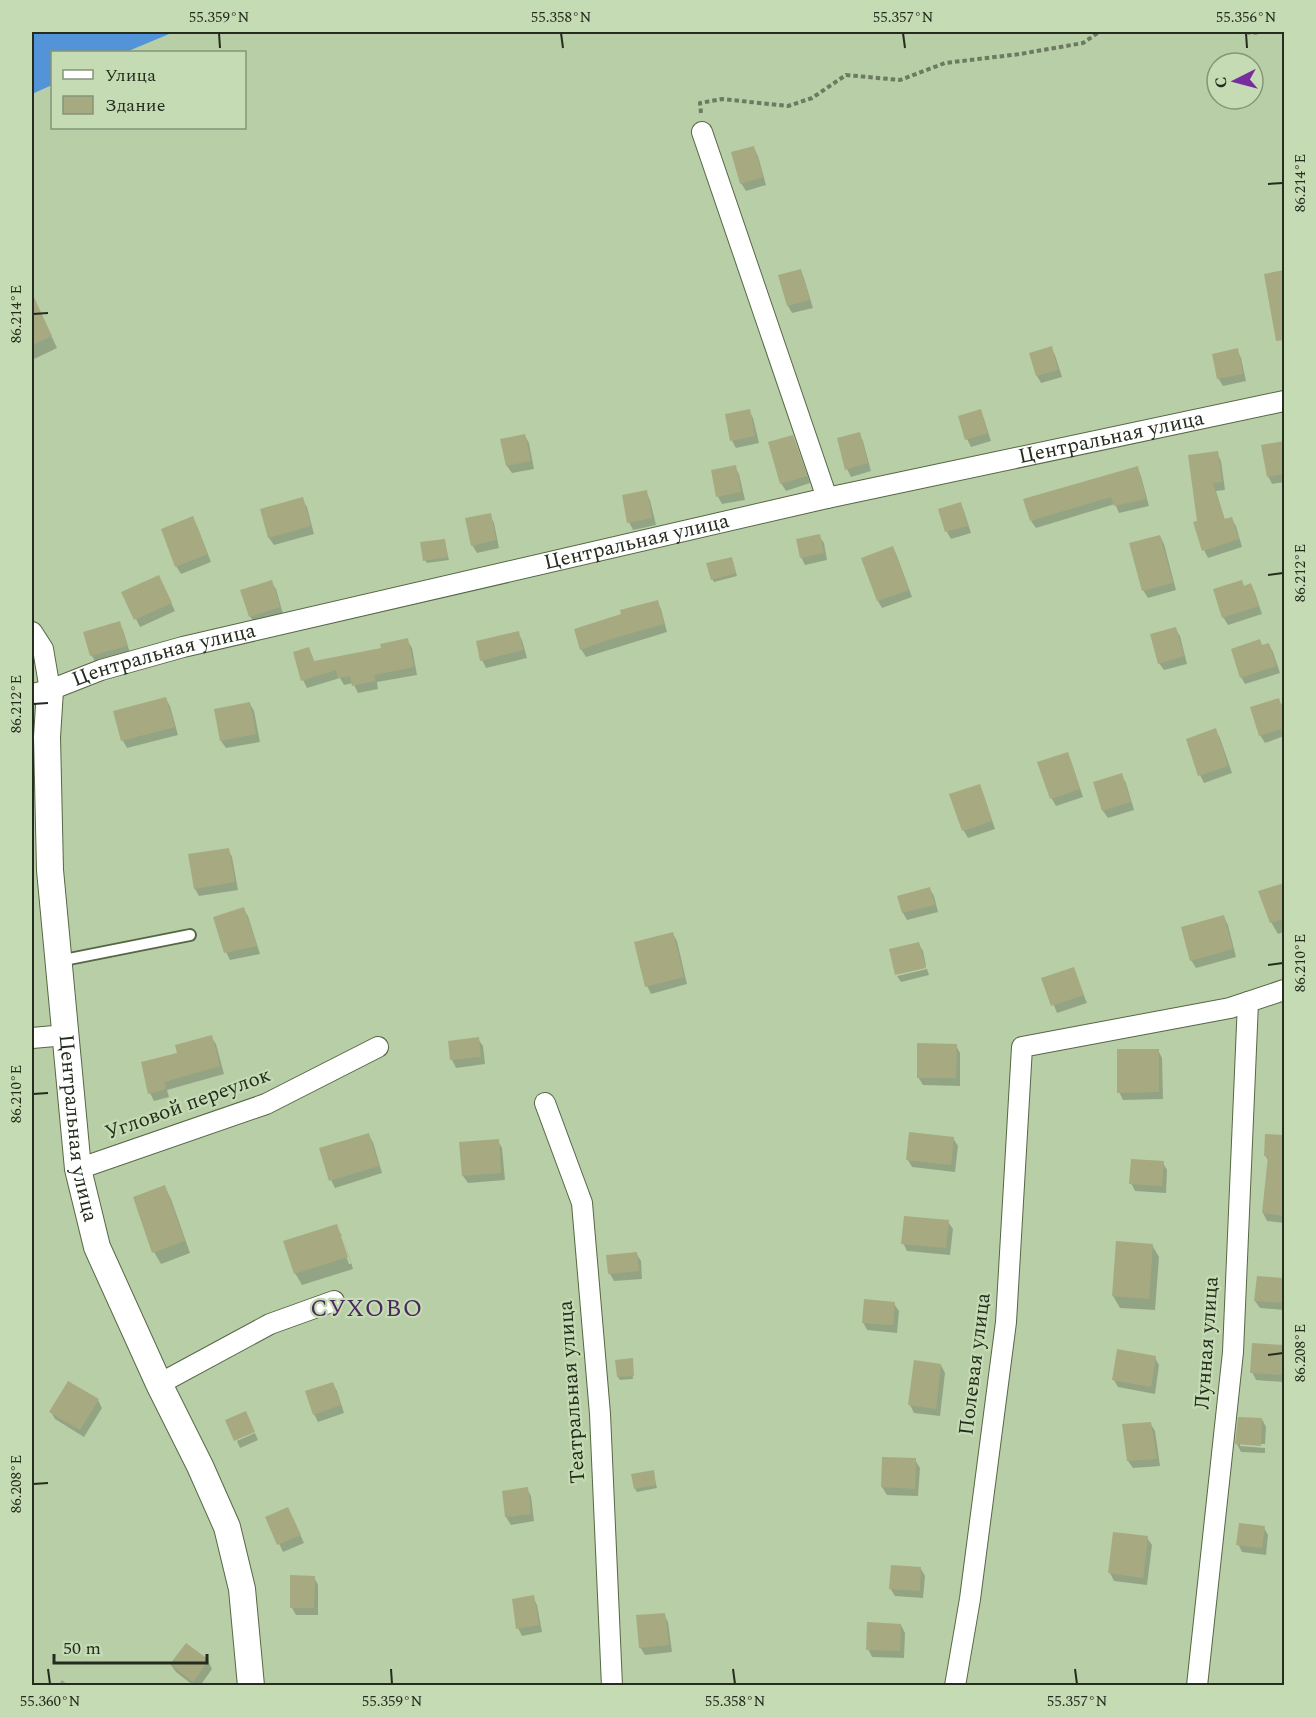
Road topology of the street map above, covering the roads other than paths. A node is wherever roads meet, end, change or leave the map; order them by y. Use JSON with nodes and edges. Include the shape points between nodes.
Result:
{"nodes":[{"id":1,"x":702,"y":132,"type":"road end"},
{"id":2,"x":1284,"y":401,"type":"edge"},
{"id":3,"x":826,"y":498,"type":"junction"},
{"id":4,"x":32,"y":632,"type":"edge"},
{"id":5,"x":41,"y":692,"type":"edge"},
{"id":6,"x":190,"y":935,"type":"dead end"},
{"id":7,"x":59,"y":961,"type":"junction"},
{"id":8,"x":1284,"y":990,"type":"edge"},
{"id":9,"x":1248,"y":1002,"type":"junction"},
{"id":10,"x":66,"y":1035,"type":"junction"},
{"id":11,"x":32,"y":1038,"type":"edge"},
{"id":12,"x":378,"y":1047,"type":"dead end"},
{"id":13,"x":545,"y":1103,"type":"dead end"},
{"id":14,"x":78,"y":1169,"type":"junction"},
{"id":15,"x":334,"y":1301,"type":"dead end"},
{"id":16,"x":159,"y":1384,"type":"junction"},
{"id":17,"x":250,"y":1686,"type":"edge"},
{"id":18,"x":612,"y":1686,"type":"edge"},
{"id":19,"x":955,"y":1686,"type":"edge"},
{"id":20,"x":1197,"y":1686,"type":"edge"}],
"edges":[{"from":1,"to":3,"type":"street"},
{"from":2,"to":3,"type":"street","name":"Центральная улица"},
{"from":3,"to":5,"type":"street","name":"Центральная улица","via":[[183,647]]},
{"from":4,"to":5,"type":"street","via":[[43,650]]},
{"from":5,"to":7,"type":"street","name":"Центральная улица"},
{"from":6,"to":7,"type":"lane"},
{"from":7,"to":10,"type":"street","name":"Центральная улица"},
{"from":8,"to":9,"type":"street"},
{"from":9,"to":19,"type":"street","name":"Полевая улица","via":[[1022,1047],[1006,1322]]},
{"from":9,"to":20,"type":"street","name":"Лунная улица","via":[[1233,1352]]},
{"from":10,"to":11,"type":"street"},
{"from":10,"to":14,"type":"street","name":"Центральная улица"},
{"from":12,"to":14,"type":"street","name":"Угловой переулок","via":[[266,1104]]},
{"from":13,"to":18,"type":"street","name":"Театральная улица","via":[[582,1203],[600,1414]]},
{"from":14,"to":16,"type":"street","name":"Центральная улица","via":[[97,1247]]},
{"from":15,"to":16,"type":"street","via":[[270,1324]]},
{"from":16,"to":17,"type":"street","name":"Центральная улица","via":[[228,1527],[242,1589]]}]}
